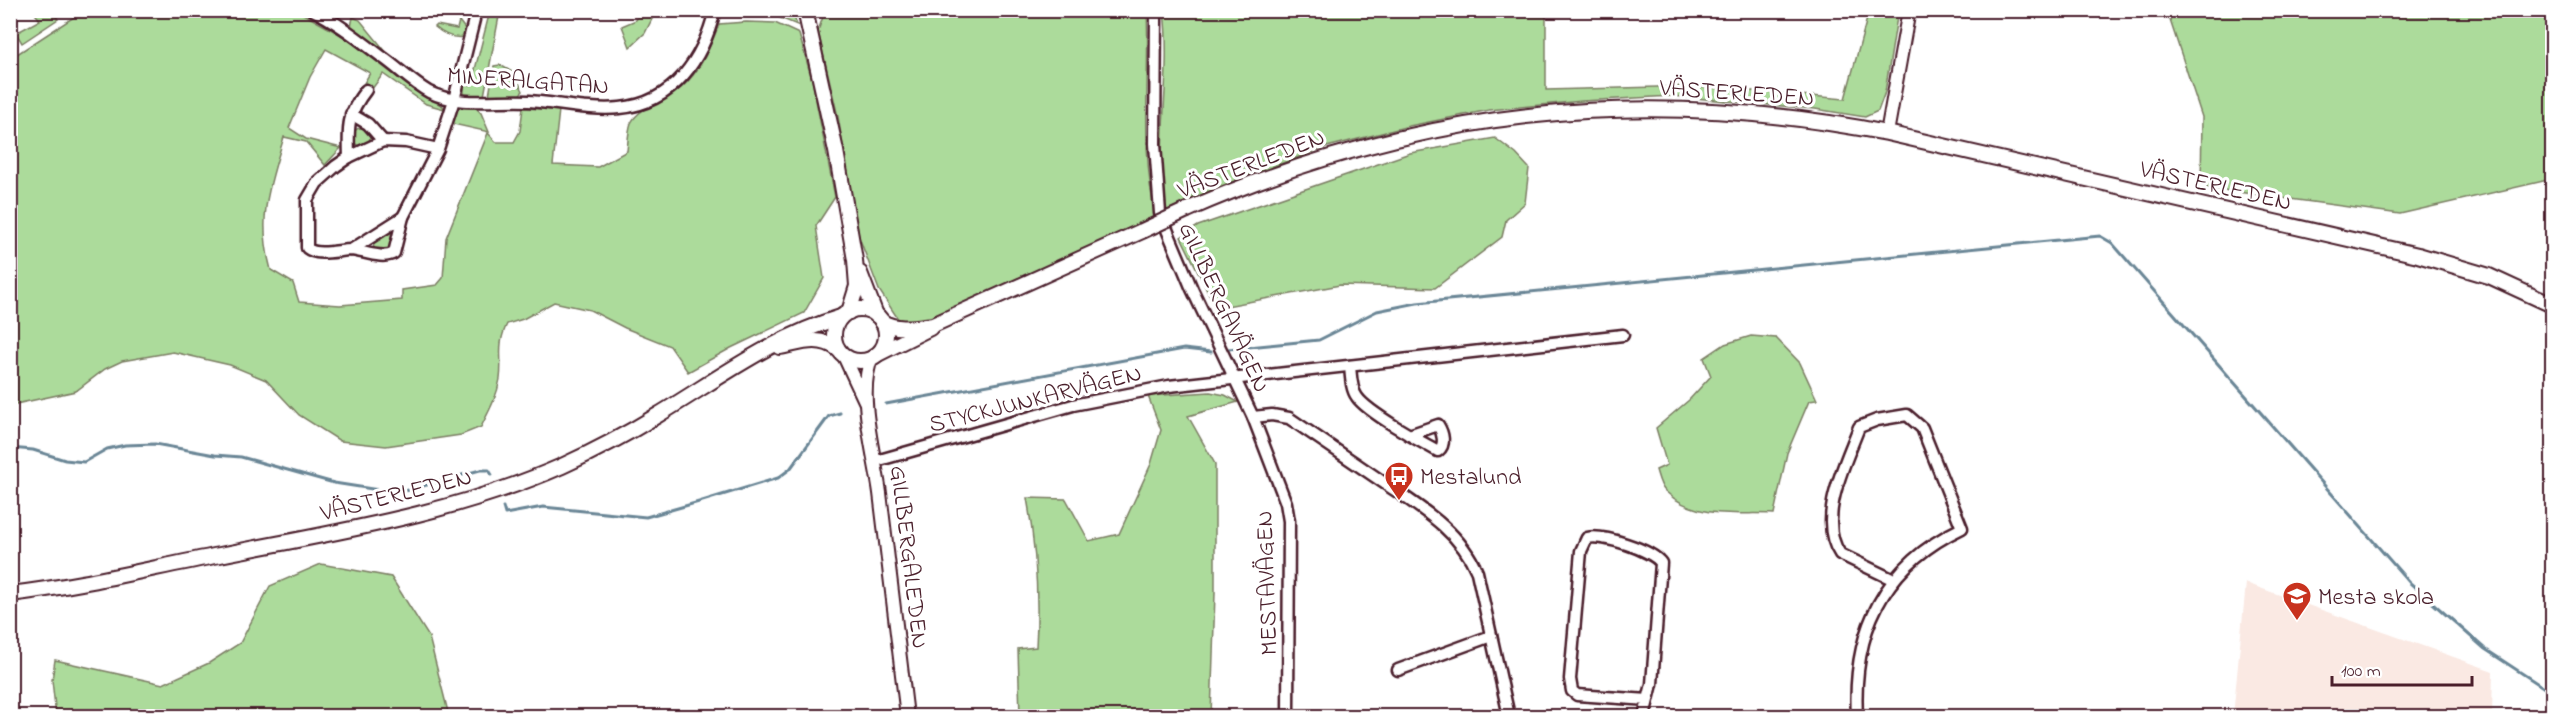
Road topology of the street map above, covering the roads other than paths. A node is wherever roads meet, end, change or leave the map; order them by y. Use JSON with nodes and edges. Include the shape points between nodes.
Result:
{"nodes":[{"id":1,"x":313,"y":10,"type":"edge"},
{"id":2,"x":715,"y":10,"type":"edge"},
{"id":3,"x":805,"y":10,"type":"edge"},
{"id":4,"x":1156,"y":10,"type":"edge"},
{"id":5,"x":1909,"y":10,"type":"edge"},
{"id":6,"x":474,"y":21,"type":"dead end"},
{"id":7,"x":366,"y":90,"type":"dead end"},
{"id":8,"x":454,"y":100,"type":"junction"},
{"id":9,"x":351,"y":114,"type":"junction"},
{"id":10,"x":1887,"y":133,"type":"junction"},
{"id":11,"x":383,"y":141,"type":"junction"},
{"id":12,"x":438,"y":149,"type":"junction"},
{"id":13,"x":349,"y":157,"type":"junction"},
{"id":14,"x":403,"y":217,"type":"junction"},
{"id":15,"x":351,"y":250,"type":"junction"},
{"id":16,"x":855,"y":260,"type":"junction"},
{"id":17,"x":2553,"y":305,"type":"edge"},
{"id":18,"x":845,"y":314,"type":"junction"},
{"id":19,"x":879,"y":319,"type":"junction"},
{"id":20,"x":933,"y":325,"type":"junction"},
{"id":21,"x":1623,"y":335,"type":"dead end"},
{"id":22,"x":760,"y":351,"type":"junction"},
{"id":23,"x":841,"y":352,"type":"junction"},
{"id":24,"x":874,"y":356,"type":"junction"},
{"id":25,"x":1350,"y":366,"type":"junction"},
{"id":26,"x":1233,"y":380,"type":"junction"},
{"id":27,"x":866,"y":404,"type":"junction"},
{"id":28,"x":1254,"y":417,"type":"junction"},
{"id":29,"x":1409,"y":435,"type":"dead end"},
{"id":30,"x":876,"y":461,"type":"junction"},
{"id":31,"x":1894,"y":580,"type":"junction"},
{"id":32,"x":10,"y":594,"type":"edge"},
{"id":33,"x":1491,"y":636,"type":"junction"},
{"id":34,"x":1398,"y":670,"type":"dead end"},
{"id":35,"x":1648,"y":700,"type":"junction"},
{"id":36,"x":907,"y":717,"type":"edge"},
{"id":37,"x":1288,"y":717,"type":"edge"},
{"id":38,"x":1509,"y":717,"type":"edge"},
{"id":39,"x":1644,"y":717,"type":"edge"},
{"id":40,"x":1857,"y":717,"type":"edge"}],
"edges":[{"from":1,"to":8,"type":"street","name":"MINERALGATAN","via":[[417,84]]},
{"from":2,"to":8,"type":"street","name":"MINERALGATAN","via":[[693,66],[668,90],[635,105],[603,108]]},
{"from":3,"to":16,"type":"main road"},
{"from":4,"to":26,"type":"street","name":"GILLBERGAVÄGEN","via":[[1157,201],[1166,230]]},
{"from":5,"to":10,"type":"street"},
{"from":6,"to":8,"type":"street"},
{"from":7,"to":9,"type":"street"},
{"from":8,"to":12,"type":"street"},
{"from":9,"to":11,"type":"street","via":[[368,124]]},
{"from":9,"to":13,"type":"street"},
{"from":10,"to":17,"type":"main road","name":"VÄSTERLEDEN","via":[[2434,259],[2489,276]]},
{"from":10,"to":20,"type":"main road","name":"VÄSTERLEDEN","bridge":true,"via":[[1812,119],[1720,110],[1620,108],[1518,116],[1424,132],[1269,176]]},
{"from":11,"to":12,"type":"street"},
{"from":11,"to":13,"type":"street"},
{"from":12,"to":14,"type":"street"},
{"from":13,"to":15,"type":"street","via":[[311,190],[305,210],[307,248]]},
{"from":14,"to":15,"type":"street"},
{"from":14,"to":15,"type":"street","via":[[391,256]]},
{"from":16,"to":18,"type":"main road","via":[[857,286]]},
{"from":16,"to":19,"type":"main road"},
{"from":18,"to":19,"type":"main road","via":[[863,309]]},
{"from":18,"to":22,"type":"main road","name":"VÄSTERLEDEN"},
{"from":18,"to":23,"type":"main road","via":[[835,330]]},
{"from":19,"to":20,"type":"main road","name":"VÄSTERLEDEN","via":[[893,328]]},
{"from":19,"to":24,"type":"main road","via":[[885,342]]},
{"from":20,"to":24,"type":"main road","name":"VÄSTERLEDEN"},
{"from":21,"to":25,"type":"street","name":"STYCKJUNKARVÄGEN"},
{"from":22,"to":23,"type":"main road","name":"VÄSTERLEDEN","via":[[813,340],[829,342]]},
{"from":22,"to":32,"type":"main road","name":"VÄSTERLEDEN","via":[[612,442],[473,500],[279,544]]},
{"from":23,"to":24,"type":"main road","via":[[858,361]]},
{"from":23,"to":27,"type":"street","name":"GILLBERGALEDEN"},
{"from":24,"to":27,"type":"street","name":"GILLBERGALEDEN","via":[[868,368]]},
{"from":25,"to":26,"type":"street","name":"STYCKJUNKARVÄGEN"},
{"from":25,"to":29,"type":"street","via":[[1358,399]]},
{"from":26,"to":28,"type":"street","name":"GILLBERGAVÄGEN"},
{"from":26,"to":30,"type":"street","name":"STYCKJUNKARVÄGEN","via":[[1169,386],[1073,405]]},
{"from":27,"to":30,"type":"street","name":"GILLBERGALEDEN"},
{"from":28,"to":33,"type":"street","name":"GILLBERGAVÄGEN","via":[[1289,418],[1445,528],[1473,562]]},
{"from":28,"to":37,"type":"street","name":"MESTAVÄGEN","via":[[1289,521]]},
{"from":30,"to":36,"type":"street","name":"GILLBERGALEDEN"},
{"from":31,"to":31,"type":"street","via":[[1924,549],[1962,528],[1922,428],[1907,415],[1886,417],[1859,427],[1841,473],[1830,518],[1840,554]]},
{"from":31,"to":40,"type":"street","via":[[1872,615],[1862,648],[1856,684]]},
{"from":33,"to":34,"type":"street"},
{"from":33,"to":38,"type":"street","name":"GILLBERGAVÄGEN"},
{"from":35,"to":35,"type":"street","via":[[1577,695],[1572,691],[1581,551],[1587,538],[1615,541],[1650,554],[1661,563]]},
{"from":35,"to":39,"type":"street"}]}
